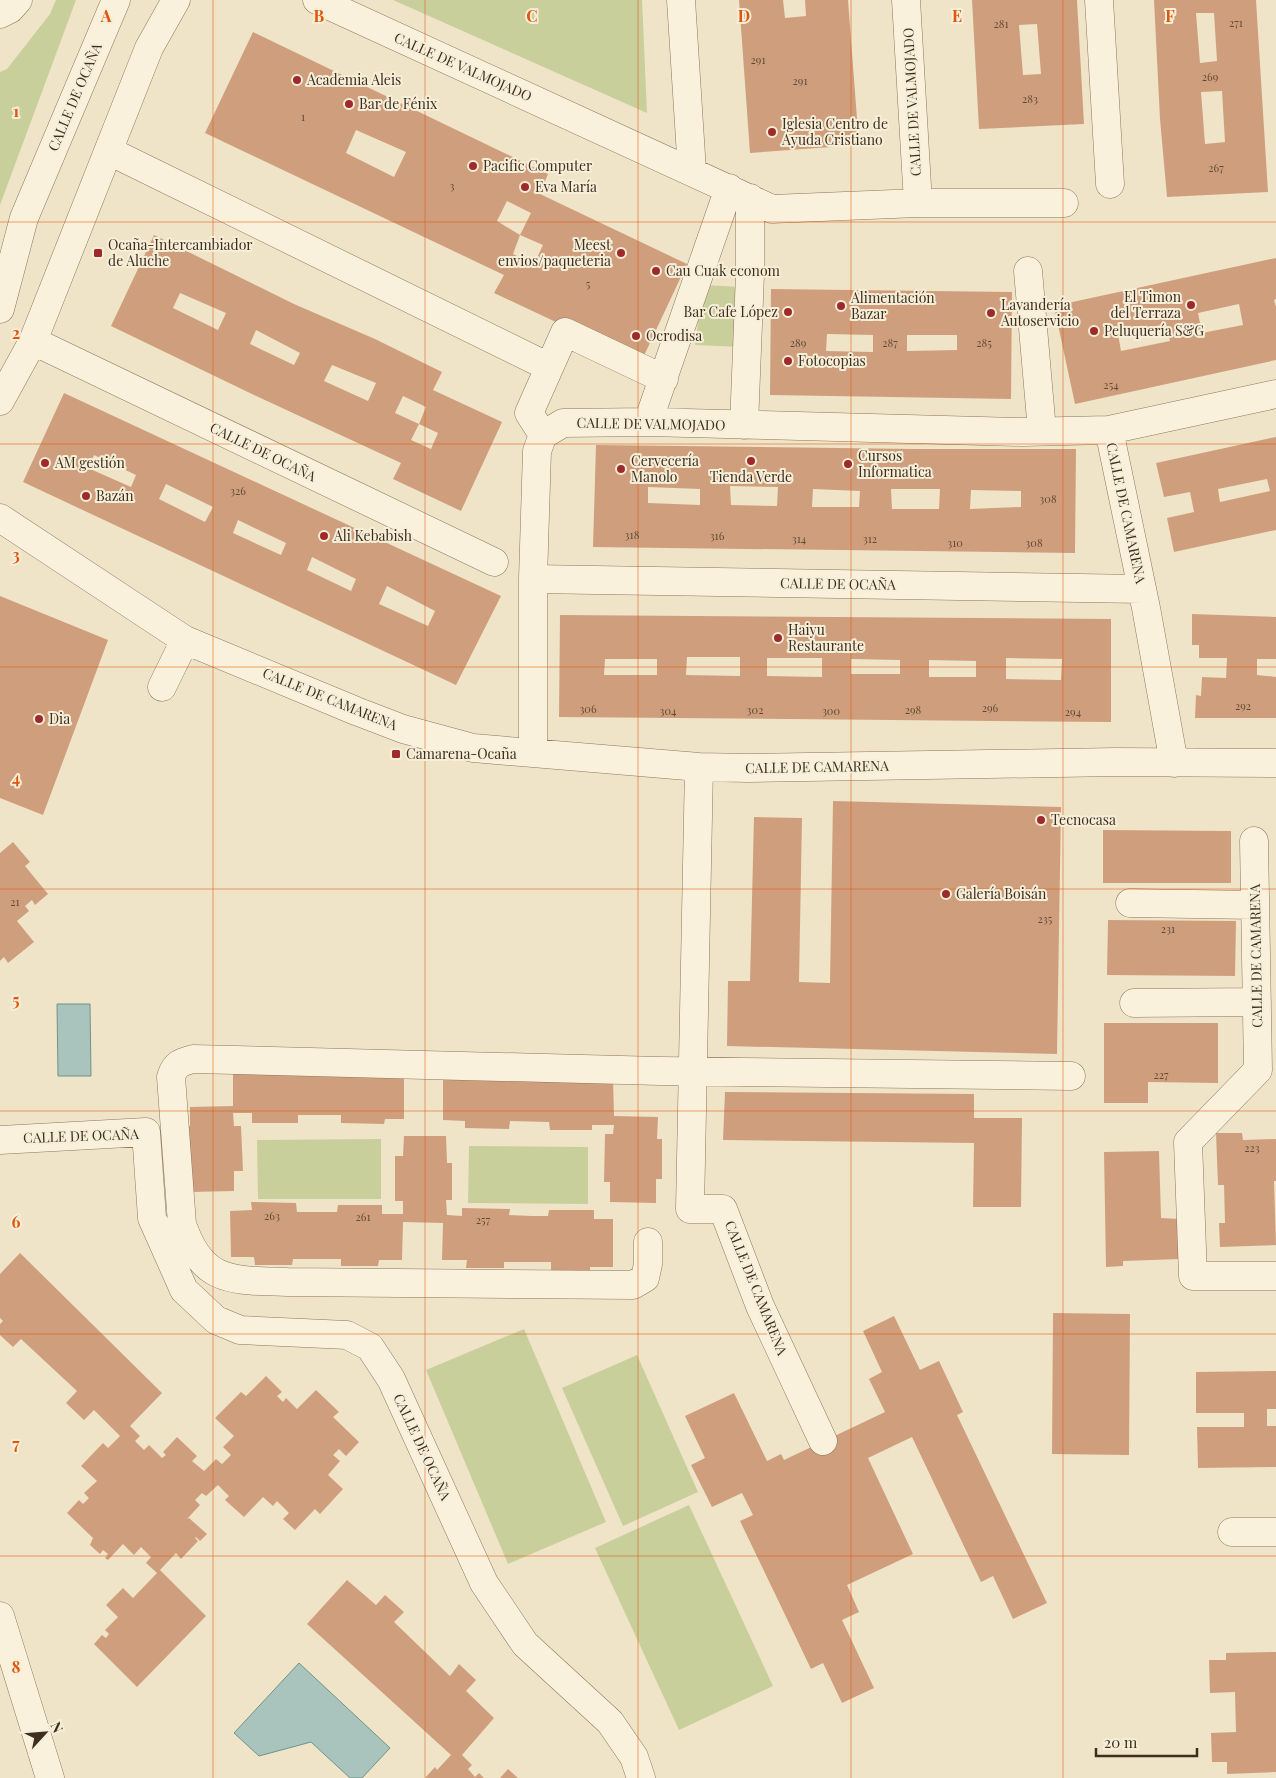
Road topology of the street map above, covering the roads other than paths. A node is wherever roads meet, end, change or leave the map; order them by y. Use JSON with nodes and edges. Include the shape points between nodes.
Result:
{"nodes":[{"id":1,"x":18,"y":0,"type":"edge"},
{"id":2,"x":116,"y":0,"type":"edge"},
{"id":3,"x":176,"y":0,"type":"edge"},
{"id":4,"x":317,"y":0,"type":"edge"},
{"id":5,"x":681,"y":0,"type":"edge"},
{"id":6,"x":906,"y":0,"type":"edge"},
{"id":7,"x":1099,"y":0,"type":"edge"},
{"id":8,"x":0,"y":14,"type":"edge"},
{"id":9,"x":109,"y":151,"type":"junction"},
{"id":10,"x":692,"y":171,"type":"junction"},
{"id":11,"x":1110,"y":184,"type":"dead end"},
{"id":12,"x":740,"y":193,"type":"junction"},
{"id":13,"x":918,"y":203,"type":"junction"},
{"id":14,"x":1064,"y":203,"type":"dead end"},
{"id":15,"x":1028,"y":272,"type":"dead end"},
{"id":16,"x":0,"y":309,"type":"edge"},
{"id":17,"x":33,"y":342,"type":"junction"},
{"id":18,"x":549,"y":367,"type":"junction"},
{"id":19,"x":664,"y":379,"type":"junction"},
{"id":20,"x":1276,"y":394,"type":"edge"},
{"id":21,"x":0,"y":401,"type":"edge"},
{"id":22,"x":648,"y":422,"type":"junction"},
{"id":23,"x":744,"y":425,"type":"junction"},
{"id":24,"x":1109,"y":430,"type":"junction"},
{"id":25,"x":1032,"y":432,"type":"junction"},
{"id":26,"x":543,"y":435,"type":"junction"},
{"id":27,"x":0,"y":518,"type":"edge"},
{"id":28,"x":494,"y":562,"type":"dead end"},
{"id":29,"x":533,"y":579,"type":"junction"},
{"id":30,"x":1142,"y":589,"type":"junction"},
{"id":31,"x":185,"y":640,"type":"junction"},
{"id":32,"x":162,"y":687,"type":"dead end"},
{"id":33,"x":533,"y":753,"type":"junction"},
{"id":34,"x":1174,"y":763,"type":"junction"},
{"id":35,"x":1276,"y":763,"type":"edge"},
{"id":36,"x":699,"y":767,"type":"junction"},
{"id":37,"x":1254,"y":841,"type":"dead end"},
{"id":38,"x":1130,"y":903,"type":"dead end"},
{"id":39,"x":1255,"y":905,"type":"junction"},
{"id":40,"x":1257,"y":1002,"type":"junction"},
{"id":41,"x":1134,"y":1003,"type":"dead end"},
{"id":42,"x":1267,"y":1069,"type":"edge"},
{"id":43,"x":693,"y":1071,"type":"junction"},
{"id":44,"x":1071,"y":1076,"type":"dead end"},
{"id":45,"x":0,"y":1140,"type":"edge"},
{"id":46,"x":181,"y":1208,"type":"junction"},
{"id":47,"x":152,"y":1210,"type":"junction"},
{"id":48,"x":648,"y":1242,"type":"dead end"},
{"id":49,"x":1276,"y":1276,"type":"edge"},
{"id":50,"x":823,"y":1441,"type":"dead end"},
{"id":51,"x":1232,"y":1532,"type":"dead end"},
{"id":52,"x":1276,"y":1532,"type":"edge"},
{"id":53,"x":0,"y":1616,"type":"edge"},
{"id":54,"x":50,"y":1778,"type":"edge"},
{"id":55,"x":640,"y":1778,"type":"edge"}],
"edges":[{"from":1,"to":8,"type":"street"},
{"from":2,"to":16,"type":"street","name":"CALLE DE OCAÑA","via":[[24,218]]},
{"from":3,"to":9,"type":"street","via":[[149,48]]},
{"from":4,"to":10,"type":"street","name":"CALLE DE VALMOJADO"},
{"from":5,"to":10,"type":"street"},
{"from":6,"to":13,"type":"street","name":"CALLE DE VALMOJADO"},
{"from":7,"to":11,"type":"street"},
{"from":9,"to":17,"type":"street"},
{"from":9,"to":18,"type":"street"},
{"from":10,"to":12,"type":"street","name":"CALLE DE VALMOJADO"},
{"from":12,"to":13,"type":"street","name":"CALLE DE VALMOJADO","via":[[772,208]]},
{"from":12,"to":19,"type":"street"},
{"from":12,"to":23,"type":"street","via":[[750,274]]},
{"from":13,"to":14,"type":"street","name":"CALLE DE VALMOJADO"},
{"from":15,"to":25,"type":"street"},
{"from":17,"to":21,"type":"street"},
{"from":17,"to":28,"type":"street","name":"CALLE DE OCAÑA"},
{"from":18,"to":19,"type":"street","via":[[566,332]]},
{"from":18,"to":26,"type":"street","via":[[530,413]]},
{"from":19,"to":22,"type":"street"},
{"from":20,"to":24,"type":"street","name":"CALLE DE CAMARENA"},
{"from":22,"to":23,"type":"street","name":"CALLE DE VALMOJADO"},
{"from":22,"to":26,"type":"street","name":"CALLE DE VALMOJADO","via":[[563,423]]},
{"from":23,"to":25,"type":"street","name":"CALLE DE VALMOJADO"},
{"from":24,"to":25,"type":"street"},
{"from":24,"to":30,"type":"street","name":"CALLE DE CAMARENA"},
{"from":26,"to":29,"type":"street","via":[[537,450]]},
{"from":27,"to":31,"type":"street","name":"CALLE DE CAMARENA"},
{"from":29,"to":30,"type":"street","name":"CALLE DE OCAÑA"},
{"from":29,"to":33,"type":"street"},
{"from":30,"to":34,"type":"street","name":"CALLE DE CAMARENA"},
{"from":31,"to":32,"type":"street"},
{"from":31,"to":33,"type":"street","name":"CALLE DE CAMARENA","via":[[403,729],[472,748]]},
{"from":33,"to":36,"type":"street","name":"CALLE DE CAMARENA"},
{"from":34,"to":35,"type":"street","name":"CALLE DE CAMARENA"},
{"from":34,"to":36,"type":"street","name":"CALLE DE CAMARENA"},
{"from":36,"to":43,"type":"street","name":"CALLE DE CAMARENA"},
{"from":37,"to":39,"type":"street","name":"CALLE DE CAMARENA"},
{"from":38,"to":39,"type":"street"},
{"from":39,"to":40,"type":"street","name":"CALLE DE CAMARENA"},
{"from":40,"to":41,"type":"street"},
{"from":40,"to":42,"type":"street","name":"CALLE DE CAMARENA"},
{"from":42,"to":49,"type":"street","name":"CALLE DE CAMARENA","via":[[1188,1142],[1193,1276]]},
{"from":43,"to":44,"type":"street"},
{"from":43,"to":46,"type":"street","via":[[193,1059],[174,1068],[171,1076]]},
{"from":43,"to":50,"type":"street","name":"CALLE DE CAMARENA","via":[[690,1209],[723,1209],[760,1306]]},
{"from":45,"to":47,"type":"street","name":"CALLE DE OCAÑA","via":[[146,1132]]},
{"from":46,"to":47,"type":"street"},
{"from":46,"to":48,"type":"street","via":[[182,1224],[195,1254],[211,1271],[237,1280],[633,1285],[645,1278]]},
{"from":47,"to":55,"type":"street","name":"CALLE DE OCAÑA","via":[[152,1218],[184,1290],[216,1320],[240,1330],[347,1335],[370,1347],[391,1379],[484,1583],[525,1644],[610,1722],[634,1756]]},
{"from":51,"to":52,"type":"street"},
{"from":53,"to":54,"type":"street"}]}
